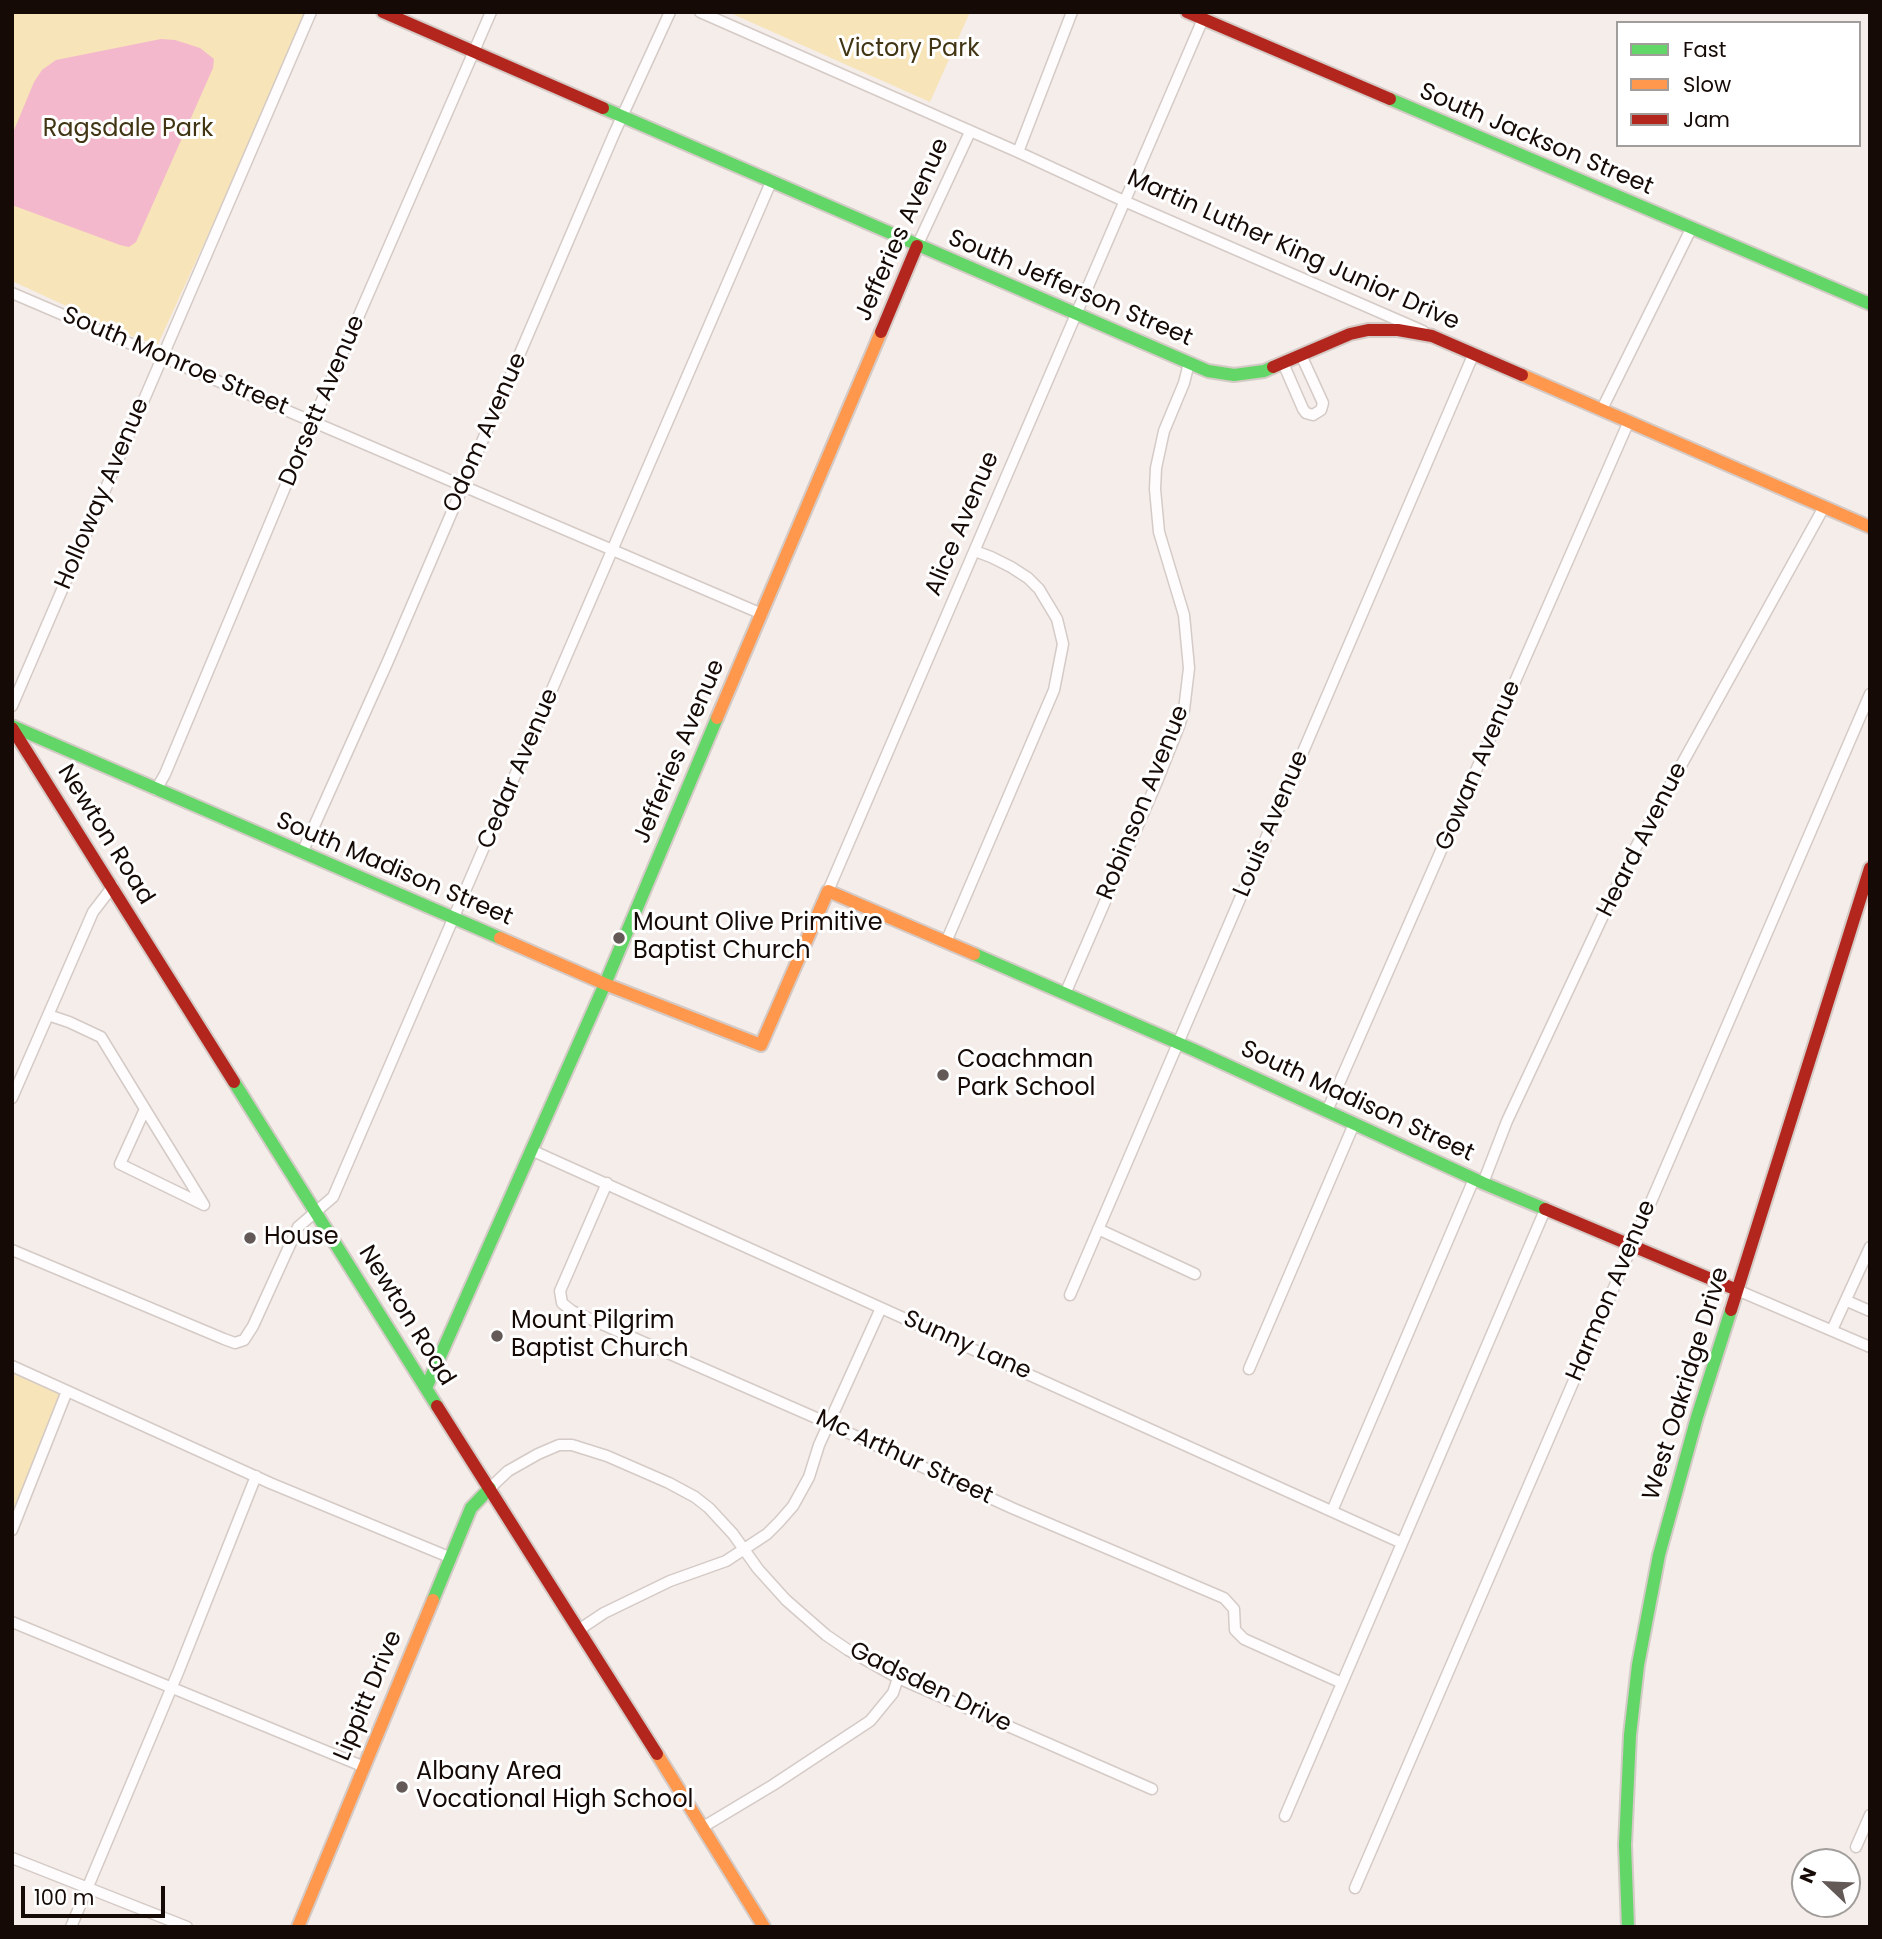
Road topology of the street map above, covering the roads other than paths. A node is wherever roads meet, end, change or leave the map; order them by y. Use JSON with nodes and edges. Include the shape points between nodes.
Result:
{"nodes":[{"id":1,"x":311,"y":12,"type":"edge"},
{"id":2,"x":383,"y":12,"type":"edge"},
{"id":3,"x":491,"y":12,"type":"edge"},
{"id":4,"x":670,"y":12,"type":"edge"},
{"id":5,"x":700,"y":12,"type":"edge"},
{"id":6,"x":1072,"y":12,"type":"edge"},
{"id":7,"x":1187,"y":12,"type":"edge"},
{"id":8,"x":1203,"y":19,"type":"junction"},
{"id":9,"x":473,"y":51,"type":"junction"},
{"id":10,"x":622,"y":117,"type":"junction"},
{"id":11,"x":970,"y":132,"type":"junction"},
{"id":12,"x":1018,"y":152,"type":"junction"},
{"id":13,"x":771,"y":182,"type":"junction"},
{"id":14,"x":1124,"y":201,"type":"junction"},
{"id":15,"x":1691,"y":229,"type":"junction"},
{"id":16,"x":917,"y":246,"type":"junction"},
{"id":17,"x":12,"y":293,"type":"edge"},
{"id":18,"x":1870,"y":304,"type":"edge"},
{"id":19,"x":1075,"y":315,"type":"junction"},
{"id":20,"x":1444,"y":340,"type":"junction"},
{"id":21,"x":1474,"y":353,"type":"junction"},
{"id":22,"x":1301,"y":355,"type":"junction"},
{"id":23,"x":163,"y":356,"type":"junction"},
{"id":24,"x":1189,"y":363,"type":"junction"},
{"id":25,"x":1283,"y":363,"type":"junction"},
{"id":26,"x":1602,"y":410,"type":"junction"},
{"id":27,"x":1629,"y":421,"type":"junction"},
{"id":28,"x":314,"y":422,"type":"junction"},
{"id":29,"x":463,"y":486,"type":"junction"},
{"id":30,"x":1824,"y":507,"type":"junction"},
{"id":31,"x":1870,"y":527,"type":"edge"},
{"id":32,"x":613,"y":550,"type":"junction"},
{"id":33,"x":975,"y":551,"type":"junction"},
{"id":34,"x":762,"y":614,"type":"junction"},
{"id":35,"x":1870,"y":694,"type":"edge"},
{"id":36,"x":12,"y":706,"type":"edge"},
{"id":37,"x":12,"y":727,"type":"edge"},
{"id":38,"x":156,"y":790,"type":"junction"},
{"id":39,"x":302,"y":853,"type":"junction"},
{"id":40,"x":1870,"y":868,"type":"edge"},
{"id":41,"x":113,"y":886,"type":"junction"},
{"id":42,"x":828,"y":891,"type":"junction"},
{"id":43,"x":454,"y":918,"type":"junction"},
{"id":44,"x":946,"y":942,"type":"junction"},
{"id":45,"x":605,"y":984,"type":"junction"},
{"id":46,"x":1065,"y":994,"type":"junction"},
{"id":47,"x":48,"y":1015,"type":"junction"},
{"id":48,"x":1179,"y":1044,"type":"junction"},
{"id":49,"x":761,"y":1045,"type":"joint"},
{"id":50,"x":12,"y":1098,"type":"edge"},
{"id":51,"x":145,"y":1109,"type":"junction"},
{"id":52,"x":1328,"y":1111,"type":"junction"},
{"id":53,"x":1354,"y":1124,"type":"junction"},
{"id":54,"x":531,"y":1150,"type":"junction"},
{"id":55,"x":1479,"y":1181,"type":"junction"},
{"id":56,"x":607,"y":1183,"type":"junction"},
{"id":57,"x":1545,"y":1210,"type":"junction"},
{"id":58,"x":315,"y":1212,"type":"junction"},
{"id":59,"x":1098,"y":1229,"type":"junction"},
{"id":60,"x":1633,"y":1245,"type":"junction"},
{"id":61,"x":1870,"y":1247,"type":"edge"},
{"id":62,"x":12,"y":1250,"type":"edge"},
{"id":63,"x":1195,"y":1273,"type":"dead end"},
{"id":64,"x":1737,"y":1290,"type":"junction"},
{"id":65,"x":1070,"y":1296,"type":"dead end"},
{"id":66,"x":1847,"y":1301,"type":"junction"},
{"id":67,"x":881,"y":1308,"type":"junction"},
{"id":68,"x":1870,"y":1311,"type":"edge"},
{"id":69,"x":1832,"y":1331,"type":"junction"},
{"id":70,"x":1870,"y":1347,"type":"edge"},
{"id":71,"x":12,"y":1366,"type":"edge"},
{"id":72,"x":1249,"y":1368,"type":"dead end"},
{"id":73,"x":426,"y":1388,"type":"junction"},
{"id":74,"x":67,"y":1391,"type":"junction"},
{"id":75,"x":829,"y":1424,"type":"junction"},
{"id":76,"x":256,"y":1476,"type":"junction"},
{"id":77,"x":489,"y":1488,"type":"junction"},
{"id":78,"x":1332,"y":1511,"type":"junction"},
{"id":79,"x":12,"y":1530,"type":"edge"},
{"id":80,"x":1402,"y":1543,"type":"junction"},
{"id":81,"x":744,"y":1550,"type":"junction"},
{"id":82,"x":449,"y":1558,"type":"junction"},
{"id":83,"x":12,"y":1622,"type":"edge"},
{"id":84,"x":580,"y":1629,"type":"junction"},
{"id":85,"x":898,"y":1678,"type":"junction"},
{"id":86,"x":1342,"y":1683,"type":"junction"},
{"id":87,"x":171,"y":1687,"type":"junction"},
{"id":88,"x":362,"y":1766,"type":"junction"},
{"id":89,"x":1152,"y":1789,"type":"dead end"},
{"id":90,"x":1870,"y":1815,"type":"edge"},
{"id":91,"x":1285,"y":1816,"type":"dead end"},
{"id":92,"x":703,"y":1827,"type":"junction"},
{"id":93,"x":1856,"y":1847,"type":"dead end"},
{"id":94,"x":12,"y":1858,"type":"edge"},
{"id":95,"x":88,"y":1887,"type":"junction"},
{"id":96,"x":1355,"y":1888,"type":"dead end"},
{"id":97,"x":71,"y":1927,"type":"edge"},
{"id":98,"x":187,"y":1927,"type":"edge"},
{"id":99,"x":298,"y":1927,"type":"edge"},
{"id":100,"x":764,"y":1927,"type":"edge"},
{"id":101,"x":1628,"y":1927,"type":"edge"}],
"edges":[{"from":1,"to":23,"type":"street","name":"Holloway Avenue"},
{"from":2,"to":9,"type":"street","name":"South Jefferson Street"},
{"from":3,"to":9,"type":"street","name":"Dorsett Avenue"},
{"from":4,"to":10,"type":"street","name":"Odom Avenue"},
{"from":5,"to":11,"type":"street","name":"Martin Luther King Junior Drive"},
{"from":6,"to":12,"type":"street"},
{"from":7,"to":8,"type":"street","name":"South Jackson Street"},
{"from":8,"to":14,"type":"street","name":"Alice Avenue"},
{"from":8,"to":15,"type":"street","name":"South Jackson Street"},
{"from":9,"to":10,"type":"street","name":"South Jefferson Street"},
{"from":9,"to":28,"type":"street","name":"Dorsett Avenue"},
{"from":10,"to":13,"type":"street","name":"South Jefferson Street"},
{"from":10,"to":29,"type":"street","name":"Odom Avenue"},
{"from":11,"to":12,"type":"street","name":"Martin Luther King Junior Drive"},
{"from":11,"to":16,"type":"street","name":"Jefferies Avenue"},
{"from":12,"to":14,"type":"street","name":"Martin Luther King Junior Drive"},
{"from":13,"to":16,"type":"street","name":"South Jefferson Street"},
{"from":13,"to":32,"type":"street","name":"Cedar Avenue"},
{"from":14,"to":19,"type":"street","name":"Alice Avenue"},
{"from":14,"to":20,"type":"street","name":"Martin Luther King Junior Drive"},
{"from":15,"to":18,"type":"street","name":"South Jackson Street"},
{"from":15,"to":26,"type":"street"},
{"from":16,"to":19,"type":"street","name":"South Jefferson Street"},
{"from":16,"to":34,"type":"street","name":"Jefferies Avenue"},
{"from":17,"to":23,"type":"street","name":"South Monroe Street"},
{"from":19,"to":24,"type":"street","name":"South Jefferson Street"},
{"from":19,"to":33,"type":"street","name":"Alice Avenue"},
{"from":20,"to":21,"type":"street","name":"Martin Luther King Junior Drive"},
{"from":20,"to":22,"type":"street","name":"South Jefferson Street","via":[[1398,330],[1368,330]]},
{"from":21,"to":26,"type":"street","name":"Martin Luther King Junior Drive"},
{"from":21,"to":48,"type":"street","name":"Louis Avenue"},
{"from":22,"to":25,"type":"street","name":"South Jefferson Street"},
{"from":22,"to":25,"type":"street","via":[[1323,403],[1313,415],[1303,409]]},
{"from":23,"to":28,"type":"street","name":"South Monroe Street"},
{"from":23,"to":36,"type":"street","name":"Holloway Avenue"},
{"from":24,"to":25,"type":"street","name":"South Jefferson Street","via":[[1234,375]]},
{"from":24,"to":46,"type":"street","name":"Robinson Avenue","via":[[1164,431],[1155,489],[1159,532],[1184,615],[1189,668],[1184,710]]},
{"from":26,"to":27,"type":"street","name":"Martin Luther King Junior Drive"},
{"from":27,"to":30,"type":"street","name":"Martin Luther King Junior Drive"},
{"from":27,"to":52,"type":"street","name":"Gowan Avenue"},
{"from":28,"to":29,"type":"street","name":"South Monroe Street"},
{"from":28,"to":38,"type":"street","name":"Dorsett Avenue"},
{"from":29,"to":32,"type":"street","name":"South Monroe Street"},
{"from":29,"to":39,"type":"street","name":"Odom Avenue"},
{"from":30,"to":31,"type":"street","name":"Martin Luther King Junior Drive"},
{"from":30,"to":55,"type":"street","name":"Heard Avenue","via":[[1632,856]]},
{"from":32,"to":34,"type":"street","name":"South Monroe Street"},
{"from":32,"to":43,"type":"street","name":"Cedar Avenue"},
{"from":33,"to":42,"type":"street","name":"Alice Avenue"},
{"from":33,"to":44,"type":"street","via":[[1011,567],[1039,589],[1057,619],[1063,644],[1054,690]]},
{"from":34,"to":45,"type":"street","name":"Jefferies Avenue"},
{"from":35,"to":60,"type":"street","name":"Harmon Avenue"},
{"from":37,"to":38,"type":"street","name":"South Madison Street"},
{"from":37,"to":41,"type":"street","name":"Newton Road"},
{"from":38,"to":39,"type":"street","name":"South Madison Street"},
{"from":39,"to":43,"type":"street","name":"South Madison Street"},
{"from":40,"to":64,"type":"street","name":"West Oakridge Drive"},
{"from":41,"to":47,"type":"street","via":[[93,912]]},
{"from":41,"to":58,"type":"street","name":"Newton Road"},
{"from":42,"to":44,"type":"street","name":"South Madison Street"},
{"from":42,"to":49,"type":"street","name":"Alice Avenue"},
{"from":43,"to":45,"type":"street","name":"South Madison Street"},
{"from":43,"to":58,"type":"street","name":"Cedar Avenue","via":[[333,1197]]},
{"from":44,"to":46,"type":"street","name":"South Madison Street"},
{"from":45,"to":49,"type":"street","name":"South Madison Street"},
{"from":45,"to":54,"type":"street","name":"Jefferies Avenue"},
{"from":46,"to":48,"type":"street","name":"South Madison Street"},
{"from":47,"to":50,"type":"street"},
{"from":47,"to":51,"type":"street","via":[[101,1037]]},
{"from":48,"to":52,"type":"street","name":"South Madison Street"},
{"from":48,"to":59,"type":"street","name":"Louis Avenue"},
{"from":51,"to":51,"type":"street","via":[[190,1182],[204,1205],[120,1164]]},
{"from":52,"to":53,"type":"street","name":"South Madison Street"},
{"from":53,"to":55,"type":"street","name":"South Madison Street"},
{"from":53,"to":72,"type":"street"},
{"from":54,"to":56,"type":"street","name":"Sunny Lane"},
{"from":54,"to":73,"type":"street","name":"Jefferies Avenue"},
{"from":55,"to":57,"type":"street","name":"South Madison Street"},
{"from":55,"to":78,"type":"street","name":"Heard Avenue"},
{"from":56,"to":67,"type":"street","name":"Sunny Lane"},
{"from":56,"to":75,"type":"street","name":"Mc Arthur Street","via":[[564,1279],[562,1303]]},
{"from":57,"to":60,"type":"street","name":"South Madison Street"},
{"from":57,"to":80,"type":"street"},
{"from":58,"to":62,"type":"street","name":"Cedar Avenue","via":[[298,1227],[253,1326],[244,1340],[235,1342]]},
{"from":58,"to":73,"type":"street","name":"Newton Road"},
{"from":59,"to":63,"type":"street"},
{"from":59,"to":65,"type":"street","name":"Louis Avenue"},
{"from":60,"to":64,"type":"street","name":"South Madison Street"},
{"from":60,"to":96,"type":"street","name":"Harmon Avenue"},
{"from":61,"to":66,"type":"street"},
{"from":64,"to":69,"type":"street","name":"South Madison Street"},
{"from":64,"to":101,"type":"street","name":"West Oakridge Drive","via":[[1667,1519],[1644,1627],[1627,1772]]},
{"from":66,"to":68,"type":"street"},
{"from":66,"to":69,"type":"street"},
{"from":67,"to":75,"type":"street"},
{"from":67,"to":78,"type":"street","name":"Sunny Lane"},
{"from":69,"to":70,"type":"street","name":"South Madison Street"},
{"from":71,"to":74,"type":"street"},
{"from":73,"to":77,"type":"street","name":"Newton Road"},
{"from":74,"to":76,"type":"street"},
{"from":74,"to":79,"type":"street"},
{"from":75,"to":81,"type":"street","via":[[793,1506]]},
{"from":75,"to":86,"type":"street","name":"Mc Arthur Street","via":[[1224,1598],[1234,1609],[1235,1630],[1244,1639]]},
{"from":76,"to":82,"type":"street"},
{"from":76,"to":87,"type":"street"},
{"from":77,"to":81,"type":"street","name":"Gadsden Drive","via":[[538,1454],[559,1445],[580,1446],[695,1497],[724,1523]]},
{"from":77,"to":82,"type":"street","name":"Lippitt Drive","via":[[471,1508]]},
{"from":77,"to":84,"type":"street","name":"Newton Road"},
{"from":78,"to":80,"type":"street","name":"Sunny Lane"},
{"from":80,"to":86,"type":"street"},
{"from":81,"to":84,"type":"street","via":[[638,1596]]},
{"from":81,"to":85,"type":"street","name":"Gadsden Drive","via":[[804,1618]]},
{"from":82,"to":88,"type":"street","name":"Lippitt Drive"},
{"from":83,"to":87,"type":"street"},
{"from":84,"to":92,"type":"street","name":"Newton Road"},
{"from":85,"to":89,"type":"street","name":"Gadsden Drive"},
{"from":85,"to":92,"type":"street","via":[[893,1693],[870,1721]]},
{"from":86,"to":91,"type":"street"},
{"from":87,"to":88,"type":"street"},
{"from":87,"to":95,"type":"street"},
{"from":88,"to":99,"type":"street","name":"Lippitt Drive"},
{"from":90,"to":93,"type":"street"},
{"from":92,"to":100,"type":"street","name":"Newton Road"},
{"from":94,"to":95,"type":"street"},
{"from":95,"to":97,"type":"street"},
{"from":95,"to":98,"type":"street"}]}
